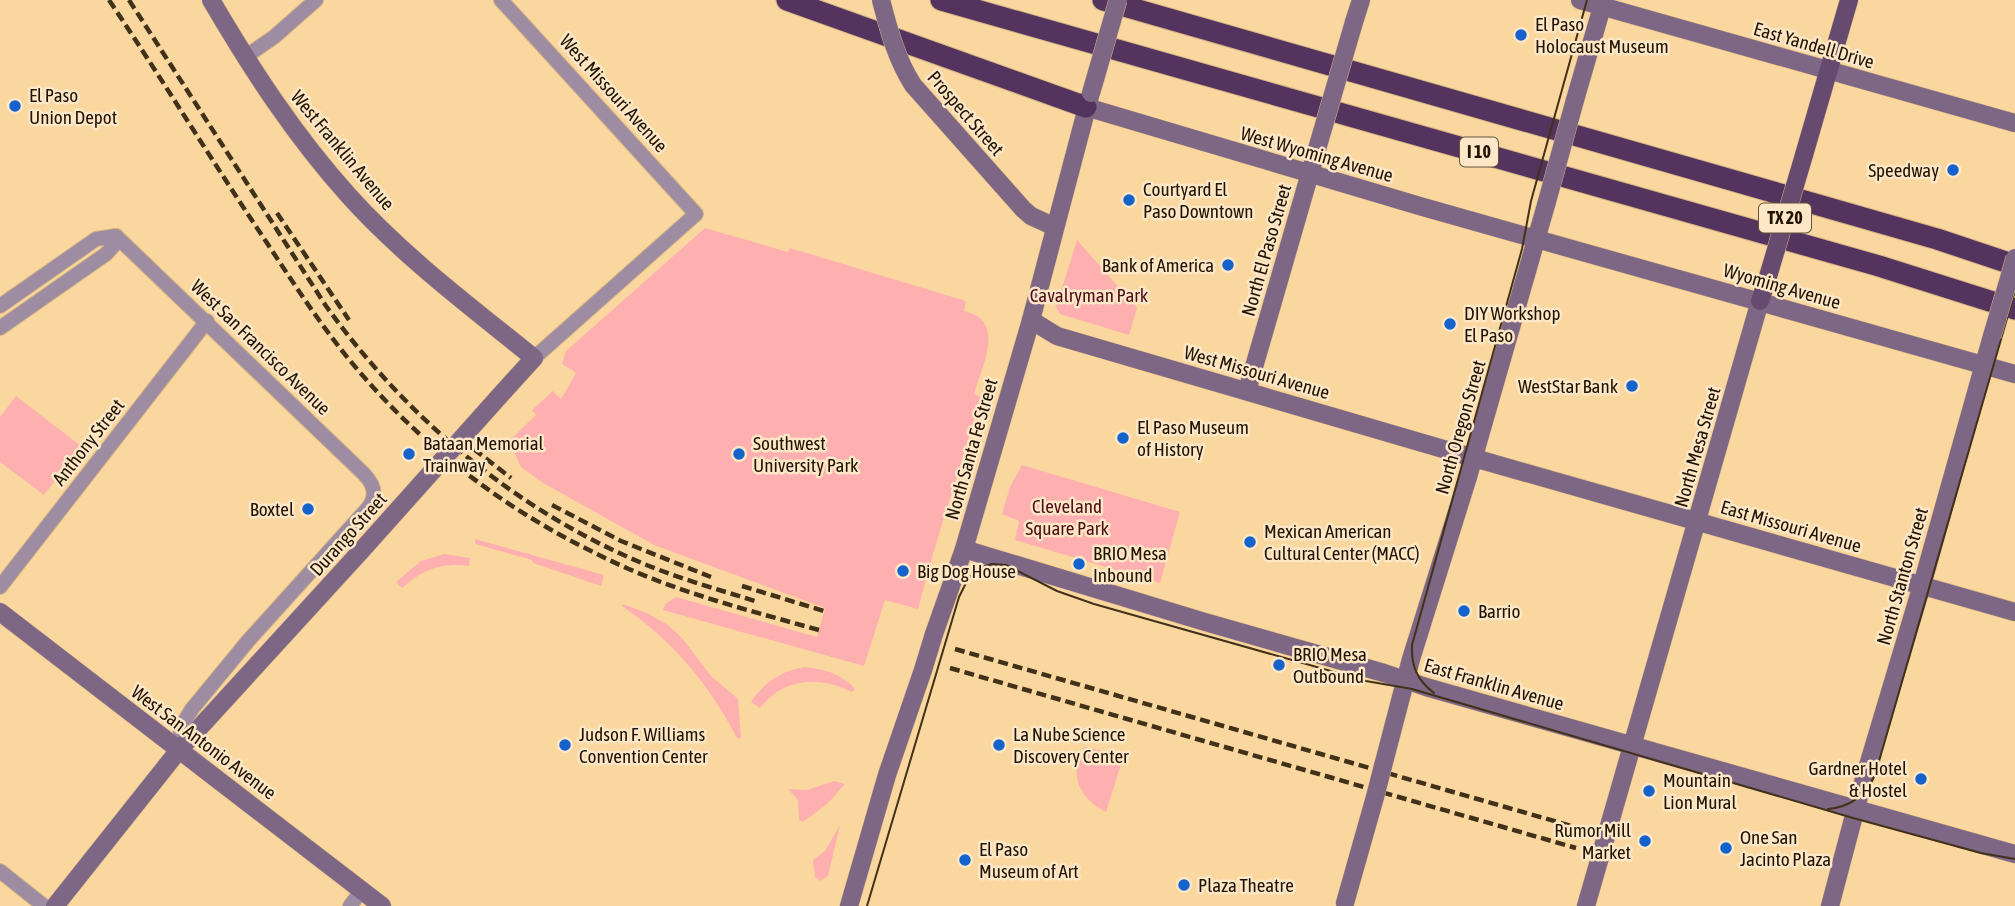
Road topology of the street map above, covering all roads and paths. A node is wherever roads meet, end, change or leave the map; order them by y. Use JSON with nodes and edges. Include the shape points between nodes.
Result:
{"nodes":[{"id":1,"x":211,"y":0,"type":"edge"},
{"id":2,"x":316,"y":0,"type":"edge"},
{"id":3,"x":501,"y":0,"type":"edge"},
{"id":4,"x":787,"y":0,"type":"edge"},
{"id":5,"x":881,"y":0,"type":"edge"},
{"id":6,"x":942,"y":0,"type":"edge"},
{"id":7,"x":1102,"y":0,"type":"edge"},
{"id":8,"x":1118,"y":0,"type":"edge"},
{"id":9,"x":1361,"y":0,"type":"edge"},
{"id":10,"x":1580,"y":0,"type":"edge"},
{"id":11,"x":1849,"y":0,"type":"edge"},
{"id":12,"x":1603,"y":3,"type":"edge"},
{"id":13,"x":245,"y":57,"type":"junction"},
{"id":14,"x":1829,"y":71,"type":"junction"},
{"id":15,"x":1088,"y":100,"type":"junction"},
{"id":16,"x":2015,"y":123,"type":"edge"},
{"id":17,"x":1310,"y":174,"type":"junction"},
{"id":18,"x":696,"y":214,"type":"joint"},
{"id":19,"x":1055,"y":227,"type":"junction"},
{"id":20,"x":116,"y":236,"type":"junction"},
{"id":21,"x":1536,"y":239,"type":"junction"},
{"id":22,"x":2015,"y":258,"type":"edge"},
{"id":23,"x":2015,"y":265,"type":"edge"},
{"id":24,"x":1760,"y":301,"type":"junction"},
{"id":25,"x":0,"y":306,"type":"edge"},
{"id":26,"x":2015,"y":309,"type":"edge"},
{"id":27,"x":1031,"y":320,"type":"junction"},
{"id":28,"x":207,"y":321,"type":"junction"},
{"id":29,"x":0,"y":328,"type":"edge"},
{"id":30,"x":534,"y":358,"type":"junction"},
{"id":31,"x":1983,"y":365,"type":"junction"},
{"id":32,"x":2015,"y":374,"type":"edge"},
{"id":33,"x":1247,"y":391,"type":"junction"},
{"id":34,"x":1474,"y":458,"type":"junction"},
{"id":35,"x":1697,"y":522,"type":"junction"},
{"id":36,"x":964,"y":549,"type":"junction"},
{"id":37,"x":1922,"y":585,"type":"junction"},
{"id":38,"x":0,"y":587,"type":"edge"},
{"id":39,"x":0,"y":612,"type":"edge"},
{"id":40,"x":2015,"y":612,"type":"edge"},
{"id":41,"x":1407,"y":680,"type":"junction"},
{"id":42,"x":1632,"y":744,"type":"junction"},
{"id":43,"x":179,"y":750,"type":"junction"},
{"id":44,"x":1855,"y":810,"type":"junction"},
{"id":45,"x":2015,"y":854,"type":"edge"},
{"id":46,"x":0,"y":872,"type":"edge"},
{"id":47,"x":362,"y":890,"type":"junction"},
{"id":48,"x":1347,"y":905,"type":"edge"},
{"id":49,"x":44,"y":906,"type":"edge"},
{"id":50,"x":55,"y":906,"type":"edge"},
{"id":51,"x":350,"y":906,"type":"edge"},
{"id":52,"x":382,"y":906,"type":"edge"},
{"id":53,"x":849,"y":906,"type":"edge"},
{"id":54,"x":1586,"y":906,"type":"edge"},
{"id":55,"x":1830,"y":906,"type":"edge"}],
"edges":[{"from":1,"to":13,"type":"street","name":"West Franklin Avenue"},
{"from":2,"to":13,"type":"street"},
{"from":3,"to":18,"type":"street","name":"West Missouri Avenue"},
{"from":4,"to":15,"type":"highway"},
{"from":5,"to":19,"type":"street","name":"Prospect Street","bridge":true,"via":[[900,64],[913,85],[1023,209]]},
{"from":6,"to":26,"type":"highway","number":"I 10","via":[[1879,265]]},
{"from":7,"to":23,"type":"highway","number":"I 10"},
{"from":8,"to":15,"type":"street","name":"North Santa Fe Street","bridge":true},
{"from":9,"to":17,"type":"street","name":"North El Paso Street","bridge":true},
{"from":10,"to":12,"type":"street","name":"East Yandell Drive"},
{"from":11,"to":14,"type":"main road","name":"North Mesa Street","number":"TX 20"},
{"from":12,"to":14,"type":"street","name":"East Yandell Drive"},
{"from":12,"to":21,"type":"street","name":"North Oregon Street","bridge":true},
{"from":13,"to":30,"type":"street","name":"West Franklin Avenue","via":[[295,131],[387,235]]},
{"from":14,"to":16,"type":"street","name":"East Yandell Drive"},
{"from":14,"to":24,"type":"main road","name":"North Mesa Street","number":"TX 20","bridge":true},
{"from":15,"to":17,"type":"street","name":"West Wyoming Avenue"},
{"from":15,"to":19,"type":"street","name":"North Santa Fe Street"},
{"from":17,"to":21,"type":"street","name":"West Wyoming Avenue"},
{"from":17,"to":33,"type":"street","name":"North El Paso Street"},
{"from":18,"to":30,"type":"street","name":"Durango Street"},
{"from":19,"to":27,"type":"street","name":"North Santa Fe Street"},
{"from":20,"to":25,"type":"street","via":[[96,239]]},
{"from":20,"to":28,"type":"street","name":"West San Francisco Avenue"},
{"from":20,"to":29,"type":"street","via":[[106,254]]},
{"from":21,"to":24,"type":"street","name":"Wyoming Avenue"},
{"from":21,"to":34,"type":"street","name":"North Oregon Street"},
{"from":22,"to":31,"type":"street","name":"North Stanton Street","bridge":true},
{"from":24,"to":31,"type":"street","name":"Wyoming Avenue"},
{"from":24,"to":35,"type":"street","name":"North Mesa Street","number":"TX 20"},
{"from":27,"to":33,"type":"street","name":"West Missouri Avenue","via":[[1057,335]]},
{"from":27,"to":36,"type":"street","name":"North Santa Fe Street"},
{"from":28,"to":38,"type":"street","name":"Anthony Street"},
{"from":28,"to":43,"type":"street","name":"West San Francisco Avenue","via":[[363,473],[374,496],[183,722]]},
{"from":30,"to":43,"type":"street","name":"Durango Street","bridge":true},
{"from":31,"to":32,"type":"street","name":"Wyoming Avenue"},
{"from":31,"to":37,"type":"street","name":"North Stanton Street"},
{"from":33,"to":34,"type":"street","name":"West Missouri Avenue"},
{"from":34,"to":35,"type":"street","name":"East Missouri Avenue"},
{"from":34,"to":41,"type":"street","name":"North Oregon Street"},
{"from":35,"to":37,"type":"street","name":"East Missouri Avenue"},
{"from":35,"to":42,"type":"street","name":"North Mesa Street","number":"TX 20"},
{"from":36,"to":41,"type":"street","name":"East Franklin Avenue"},
{"from":36,"to":53,"type":"street","name":"North Santa Fe Street","bridge":true,"via":[[887,775]]},
{"from":37,"to":40,"type":"street","name":"East Missouri Avenue"},
{"from":37,"to":44,"type":"street","name":"North Stanton Street"},
{"from":39,"to":43,"type":"street","name":"West San Antonio Avenue"},
{"from":41,"to":42,"type":"street","name":"East Franklin Avenue"},
{"from":41,"to":48,"type":"street","name":"North Oregon Street","bridge":true},
{"from":42,"to":44,"type":"street","name":"East Franklin Avenue"},
{"from":42,"to":54,"type":"street","name":"North Mesa Street","number":"TX 20"},
{"from":43,"to":47,"type":"street","name":"West San Antonio Avenue"},
{"from":43,"to":50,"type":"street","name":"Durango Street"},
{"from":44,"to":45,"type":"street","name":"East Franklin Avenue"},
{"from":44,"to":55,"type":"street","name":"North Stanton Street"},
{"from":46,"to":49,"type":"street"},
{"from":47,"to":51,"type":"street"},
{"from":47,"to":52,"type":"street","name":"West San Antonio Avenue"}]}
